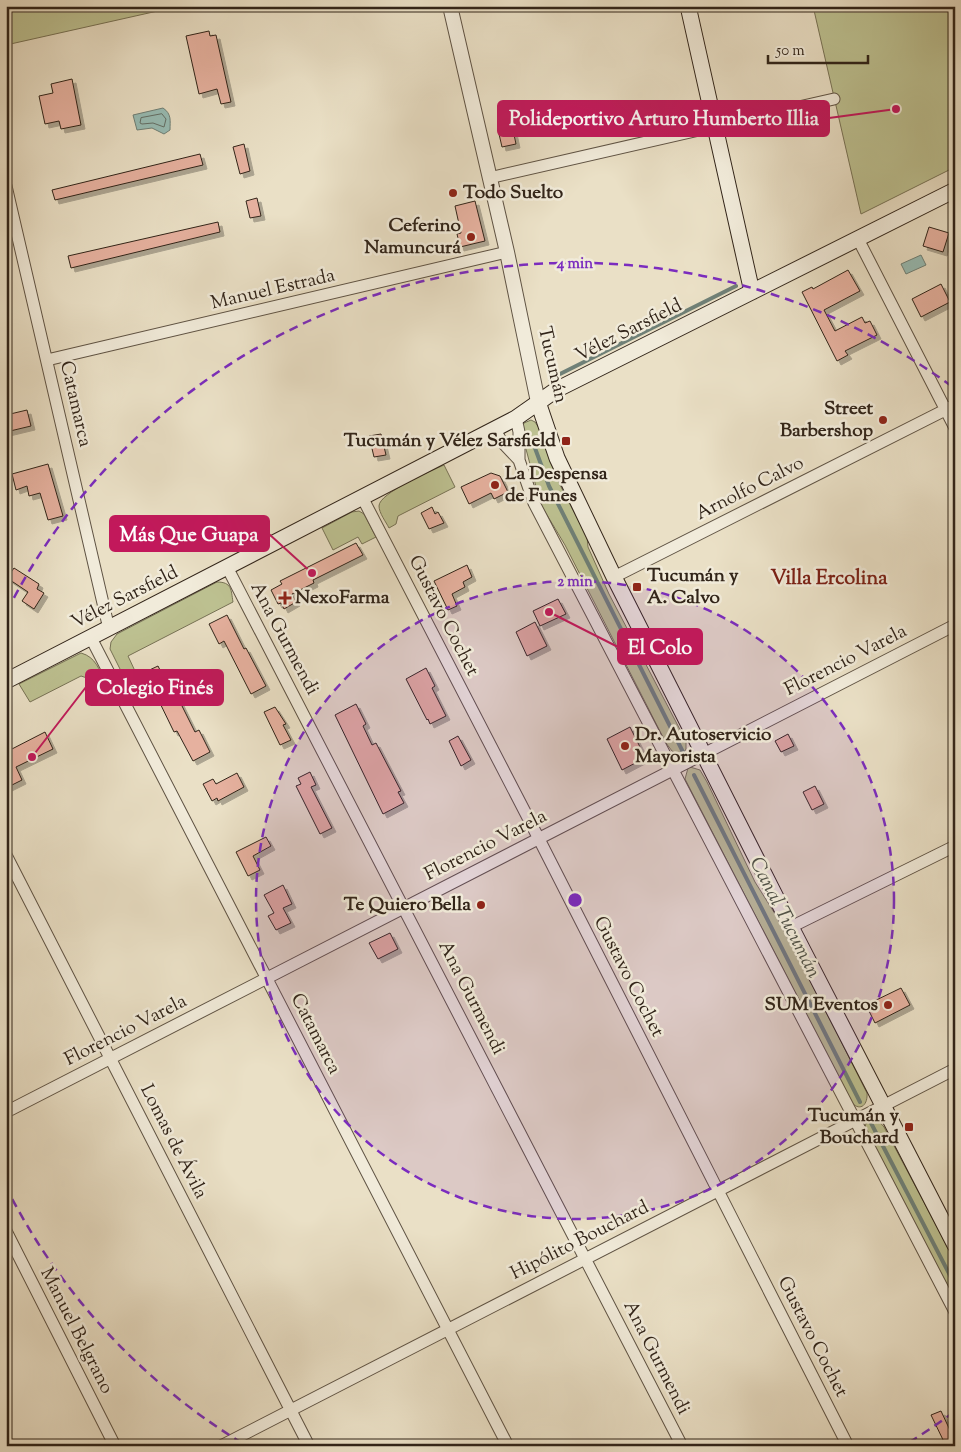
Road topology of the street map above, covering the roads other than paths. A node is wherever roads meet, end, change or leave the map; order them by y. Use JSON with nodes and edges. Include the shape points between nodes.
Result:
{"nodes":[{"id":1,"x":450,"y":6,"type":"edge"},
{"id":2,"x":688,"y":6,"type":"edge"},
{"id":3,"x":834,"y":99,"type":"dead end"},
{"id":4,"x":715,"y":126,"type":"junction"},
{"id":5,"x":490,"y":178,"type":"junction"},
{"id":6,"x":6,"y":186,"type":"edge"},
{"id":7,"x":955,"y":190,"type":"edge"},
{"id":8,"x":10,"y":218,"type":"edge"},
{"id":9,"x":858,"y":239,"type":"junction"},
{"id":10,"x":507,"y":252,"type":"junction"},
{"id":11,"x":752,"y":292,"type":"junction"},
{"id":12,"x":46,"y":360,"type":"junction"},
{"id":13,"x":538,"y":402,"type":"junction"},
{"id":14,"x":950,"y":408,"type":"edge"},
{"id":15,"x":516,"y":418,"type":"junction"},
{"id":16,"x":955,"y":428,"type":"edge"},
{"id":17,"x":495,"y":429,"type":"junction"},
{"id":18,"x":519,"y":460,"type":"junction"},
{"id":19,"x":362,"y":497,"type":"junction"},
{"id":20,"x":227,"y":567,"type":"junction"},
{"id":21,"x":614,"y":577,"type":"junction"},
{"id":22,"x":955,"y":625,"type":"edge"},
{"id":23,"x":109,"y":629,"type":"junction"},
{"id":24,"x":91,"y":638,"type":"junction"},
{"id":25,"x":6,"y":681,"type":"edge"},
{"id":26,"x":704,"y":754,"type":"junction"},
{"id":27,"x":672,"y":770,"type":"junction"},
{"id":28,"x":539,"y":839,"type":"junction"},
{"id":29,"x":955,"y":846,"type":"edge"},
{"id":30,"x":6,"y":855,"type":"edge"},
{"id":31,"x":404,"y":908,"type":"junction"},
{"id":32,"x":791,"y":927,"type":"junction"},
{"id":33,"x":267,"y":978,"type":"junction"},
{"id":34,"x":111,"y":1059,"type":"junction"},
{"id":35,"x":955,"y":1069,"type":"edge"},
{"id":36,"x":882,"y":1106,"type":"junction"},
{"id":37,"x":6,"y":1112,"type":"edge"},
{"id":38,"x":855,"y":1119,"type":"junction"},
{"id":39,"x":717,"y":1190,"type":"junction"},
{"id":40,"x":6,"y":1232,"type":"edge"},
{"id":41,"x":955,"y":1244,"type":"edge"},
{"id":42,"x":585,"y":1258,"type":"junction"},
{"id":43,"x":955,"y":1312,"type":"edge"},
{"id":44,"x":448,"y":1329,"type":"junction"},
{"id":45,"x":290,"y":1410,"type":"junction"},
{"id":46,"x":115,"y":1446,"type":"edge"},
{"id":47,"x":221,"y":1446,"type":"edge"},
{"id":48,"x":309,"y":1446,"type":"edge"},
{"id":49,"x":508,"y":1446,"type":"edge"},
{"id":50,"x":682,"y":1446,"type":"edge"},
{"id":51,"x":848,"y":1446,"type":"edge"}],
"edges":[{"from":1,"to":5,"type":"street","name":"Tucumán"},
{"from":2,"to":4,"type":"main road"},
{"from":3,"to":4,"type":"street"},
{"from":4,"to":5,"type":"street"},
{"from":4,"to":11,"type":"main road"},
{"from":5,"to":10,"type":"street","name":"Tucumán"},
{"from":6,"to":8,"type":"street","name":"Catamarca"},
{"from":7,"to":9,"type":"main road","name":"Vélez Sarsfield"},
{"from":8,"to":12,"type":"street","name":"Catamarca"},
{"from":9,"to":11,"type":"main road","name":"Vélez Sarsfield"},
{"from":9,"to":14,"type":"street"},
{"from":10,"to":12,"type":"street","name":"Manuel Estrada"},
{"from":10,"to":13,"type":"street","name":"Tucumán"},
{"from":11,"to":13,"type":"main road","name":"Vélez Sarsfield"},
{"from":12,"to":23,"type":"street","name":"Catamarca"},
{"from":13,"to":15,"type":"main road","name":"Vélez Sarsfield"},
{"from":13,"to":21,"type":"main road","name":"Tucumán","via":[[557,458]]},
{"from":14,"to":16,"type":"street"},
{"from":14,"to":21,"type":"street","name":"Arnolfo Calvo"},
{"from":15,"to":17,"type":"main road","name":"Vélez Sarsfield"},
{"from":15,"to":18,"type":"street"},
{"from":17,"to":18,"type":"street","via":[[501,441]]},
{"from":17,"to":19,"type":"main road","name":"Vélez Sarsfield"},
{"from":18,"to":27,"type":"street","via":[[534,503]]},
{"from":19,"to":20,"type":"main road","name":"Vélez Sarsfield"},
{"from":19,"to":28,"type":"street","name":"Gustavo Cochet"},
{"from":20,"to":23,"type":"main road","name":"Vélez Sarsfield"},
{"from":20,"to":31,"type":"street","name":"Ana Gurmendi"},
{"from":21,"to":26,"type":"main road","name":"Tucumán"},
{"from":22,"to":26,"type":"street","name":"Florencio Varela"},
{"from":23,"to":24,"type":"main road","name":"Vélez Sarsfield"},
{"from":24,"to":25,"type":"main road","name":"Vélez Sarsfield"},
{"from":24,"to":33,"type":"street","name":"Catamarca"},
{"from":26,"to":27,"type":"street","name":"Florencio Varela"},
{"from":26,"to":32,"type":"main road","name":"Tucumán"},
{"from":27,"to":28,"type":"street","name":"Florencio Varela"},
{"from":27,"to":38,"type":"street"},
{"from":28,"to":31,"type":"street","name":"Florencio Varela"},
{"from":28,"to":39,"type":"street","name":"Gustavo Cochet"},
{"from":29,"to":32,"type":"street"},
{"from":30,"to":34,"type":"street","name":"Lomas de Ávila"},
{"from":31,"to":33,"type":"street","name":"Florencio Varela"},
{"from":31,"to":42,"type":"street","name":"Ana Gurmendi"},
{"from":32,"to":36,"type":"main road","name":"Tucumán"},
{"from":33,"to":34,"type":"street","name":"Florencio Varela"},
{"from":33,"to":44,"type":"street","name":"Catamarca"},
{"from":34,"to":37,"type":"street","name":"Florencio Varela"},
{"from":34,"to":45,"type":"street","name":"Lomas de Ávila"},
{"from":35,"to":36,"type":"street","name":"Hipólito Bouchard"},
{"from":36,"to":38,"type":"street","name":"Hipólito Bouchard"},
{"from":36,"to":41,"type":"main road","name":"Tucumán"},
{"from":38,"to":39,"type":"street","name":"Hipólito Bouchard"},
{"from":38,"to":43,"type":"street"},
{"from":39,"to":42,"type":"street","name":"Hipólito Bouchard"},
{"from":39,"to":51,"type":"street","name":"Gustavo Cochet"},
{"from":40,"to":46,"type":"street","name":"Manuel Belgrano"},
{"from":42,"to":44,"type":"street","name":"Hipólito Bouchard"},
{"from":42,"to":50,"type":"street","name":"Ana Gurmendi"},
{"from":44,"to":45,"type":"street","name":"Hipólito Bouchard"},
{"from":44,"to":49,"type":"street","name":"Catamarca"},
{"from":45,"to":47,"type":"street","name":"Hipólito Bouchard"},
{"from":45,"to":48,"type":"street","name":"Lomas de Ávila"}]}
